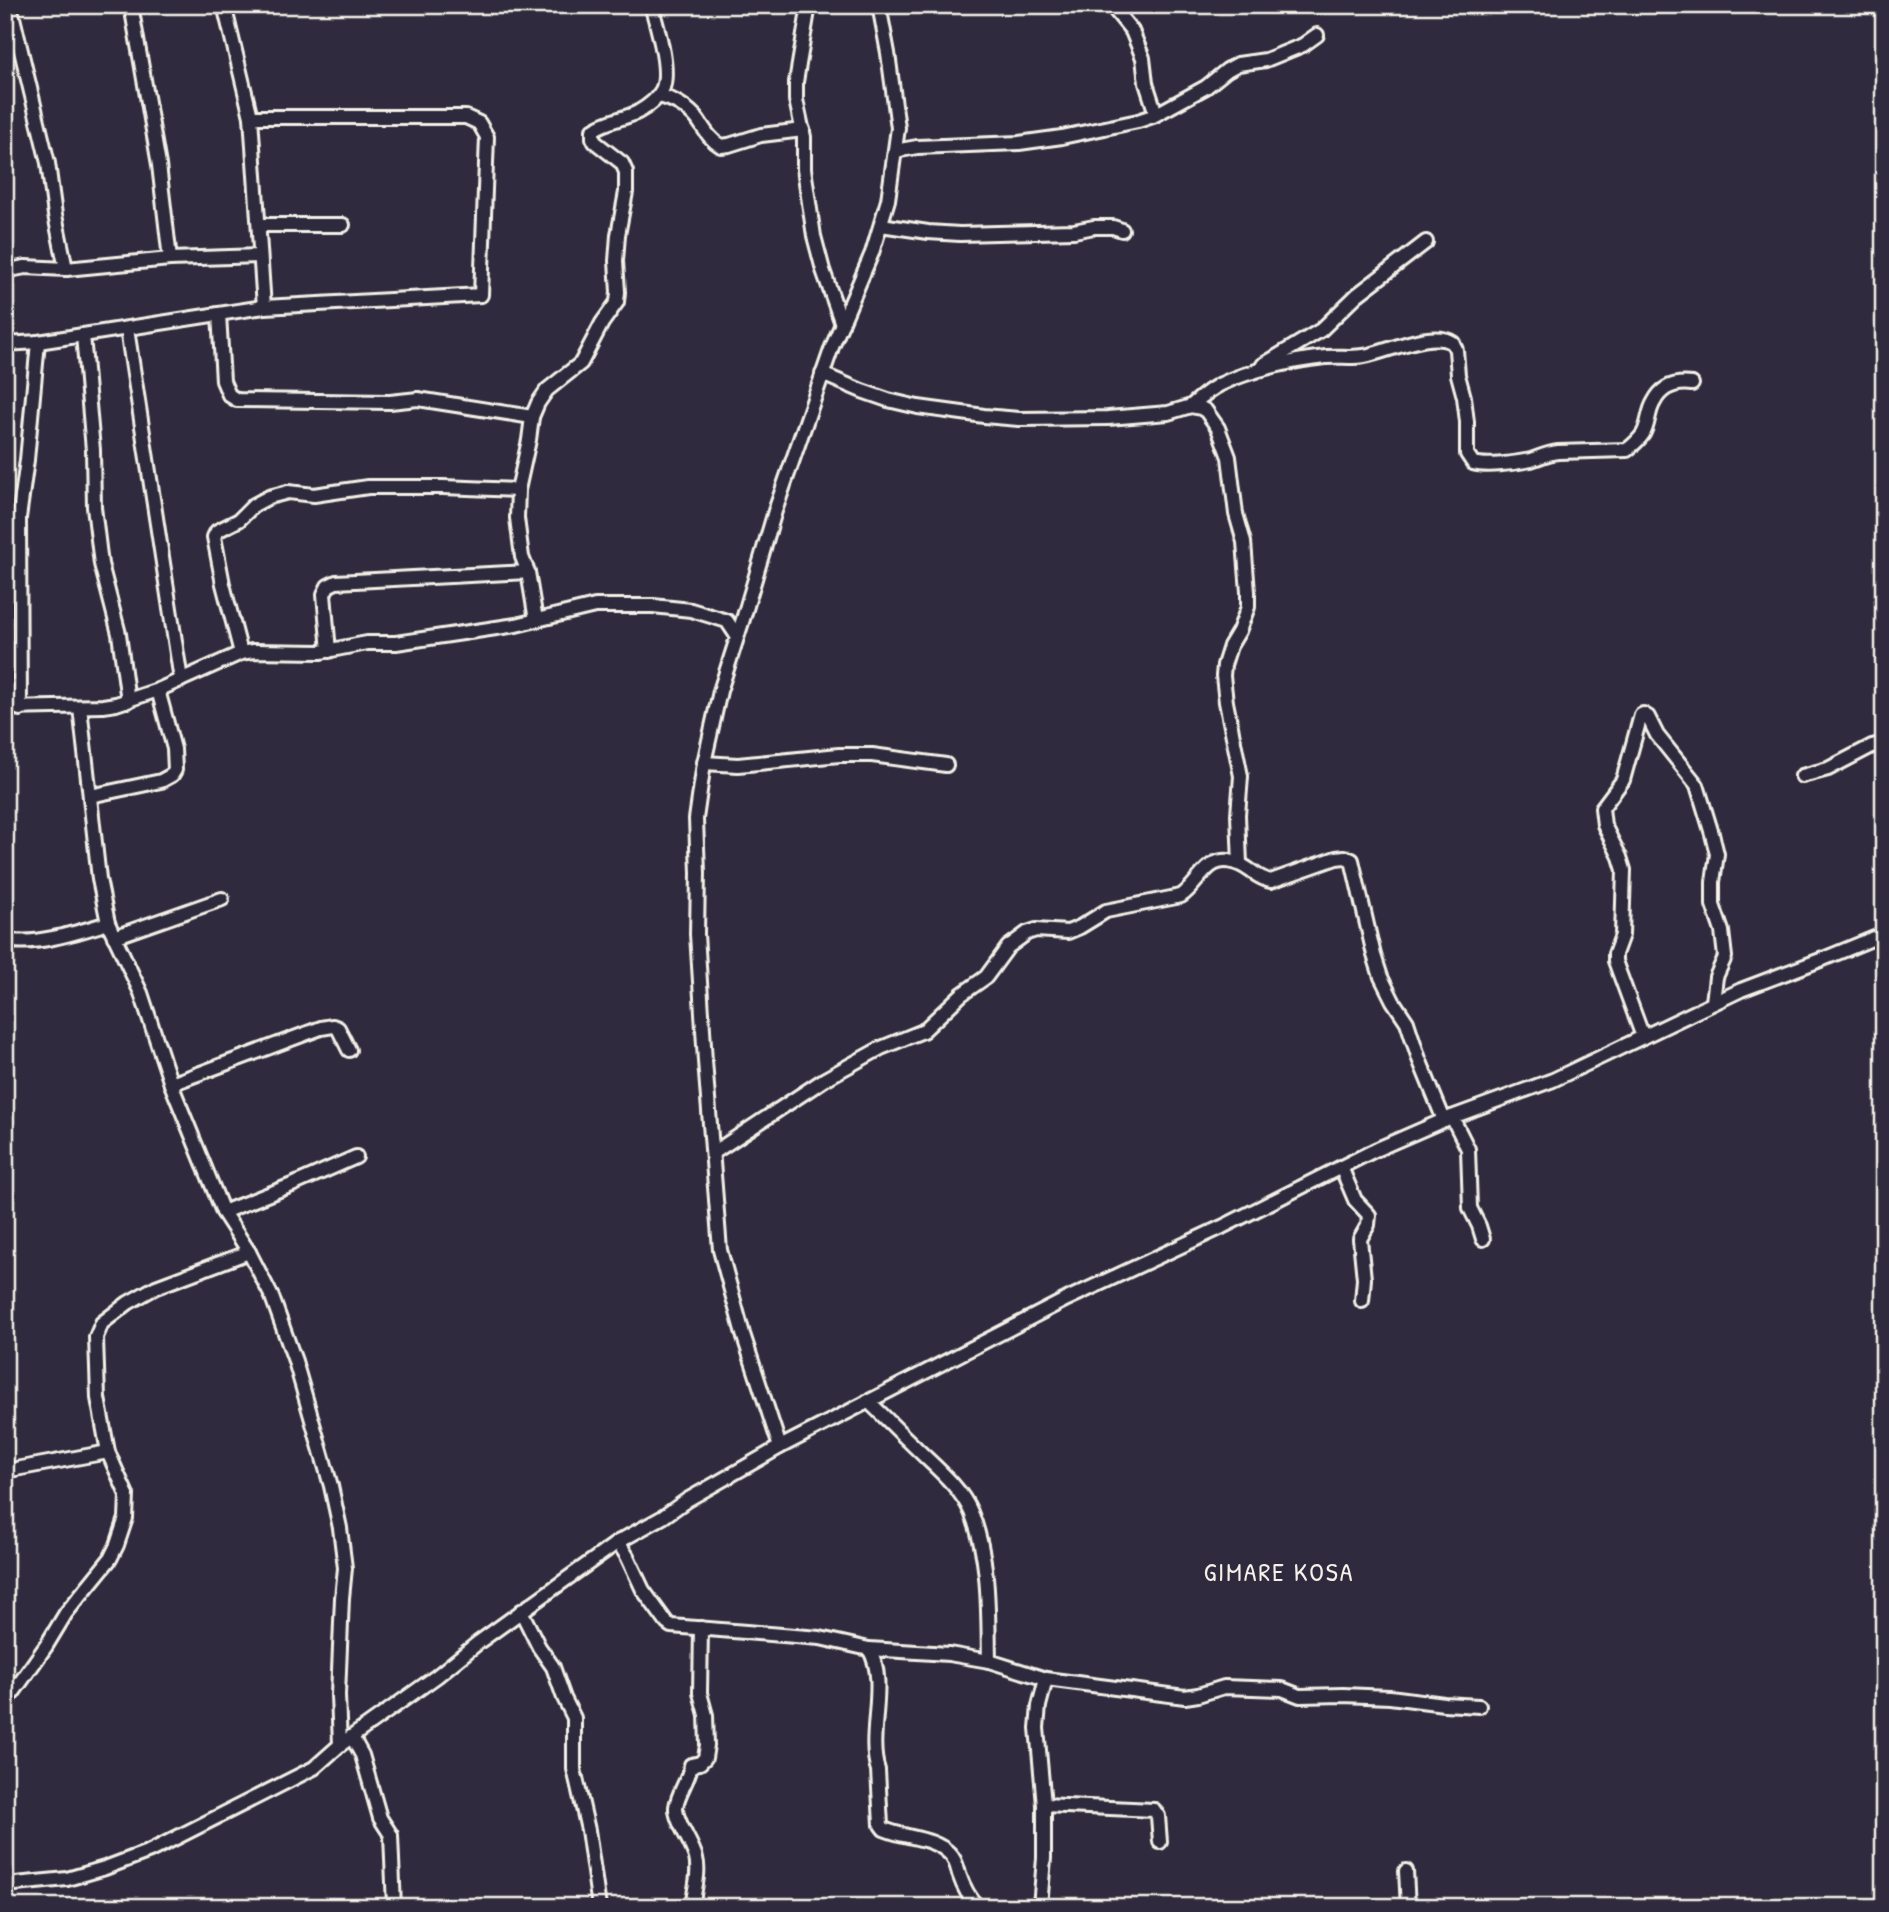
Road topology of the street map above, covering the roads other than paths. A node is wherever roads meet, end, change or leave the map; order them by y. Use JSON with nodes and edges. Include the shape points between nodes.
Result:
{"nodes":[{"id":1,"x":10,"y":5,"type":"edge"},
{"id":2,"x":131,"y":5,"type":"edge"},
{"id":3,"x":224,"y":5,"type":"edge"},
{"id":4,"x":651,"y":5,"type":"edge"},
{"id":5,"x":809,"y":5,"type":"edge"},
{"id":6,"x":880,"y":5,"type":"edge"},
{"id":7,"x":1111,"y":5,"type":"edge"},
{"id":8,"x":1317,"y":36,"type":"dead end"},
{"id":9,"x":663,"y":94,"type":"junction"},
{"id":10,"x":1156,"y":114,"type":"junction"},
{"id":11,"x":251,"y":117,"type":"junction"},
{"id":12,"x":803,"y":130,"type":"junction"},
{"id":13,"x":895,"y":150,"type":"junction"},
{"id":14,"x":260,"y":225,"type":"junction"},
{"id":15,"x":343,"y":225,"type":"dead end"},
{"id":16,"x":881,"y":225,"type":"junction"},
{"id":17,"x":1122,"y":230,"type":"dead end"},
{"id":18,"x":1426,"y":242,"type":"dead end"},
{"id":19,"x":260,"y":256,"type":"junction"},
{"id":20,"x":170,"y":259,"type":"junction"},
{"id":21,"x":66,"y":269,"type":"junction"},
{"id":22,"x":5,"y":271,"type":"edge"},
{"id":23,"x":264,"y":307,"type":"junction"},
{"id":24,"x":219,"y":314,"type":"junction"},
{"id":25,"x":842,"y":324,"type":"junction"},
{"id":26,"x":127,"y":329,"type":"junction"},
{"id":27,"x":83,"y":335,"type":"junction"},
{"id":28,"x":38,"y":342,"type":"junction"},
{"id":29,"x":5,"y":344,"type":"edge"},
{"id":30,"x":1261,"y":370,"type":"junction"},
{"id":31,"x":822,"y":374,"type":"junction"},
{"id":32,"x":1692,"y":384,"type":"dead end"},
{"id":33,"x":1191,"y":406,"type":"junction"},
{"id":34,"x":532,"y":417,"type":"junction"},
{"id":35,"x":518,"y":490,"type":"junction"},
{"id":36,"x":528,"y":572,"type":"junction"},
{"id":37,"x":744,"y":616,"type":"junction"},
{"id":38,"x":536,"y":620,"type":"junction"},
{"id":39,"x":727,"y":621,"type":"junction"},
{"id":40,"x":737,"y":636,"type":"junction"},
{"id":41,"x":329,"y":651,"type":"junction"},
{"id":42,"x":240,"y":653,"type":"junction"},
{"id":43,"x":181,"y":680,"type":"junction"},
{"id":44,"x":158,"y":690,"type":"junction"},
{"id":45,"x":128,"y":701,"type":"junction"},
{"id":46,"x":80,"y":707,"type":"junction"},
{"id":47,"x":5,"y":708,"type":"edge"},
{"id":48,"x":20,"y":709,"type":"junction"},
{"id":49,"x":1884,"y":743,"type":"edge"},
{"id":50,"x":704,"y":763,"type":"junction"},
{"id":51,"x":946,"y":765,"type":"dead end"},
{"id":52,"x":1802,"y":776,"type":"dead end"},
{"id":53,"x":90,"y":796,"type":"junction"},
{"id":54,"x":1240,"y":864,"type":"junction"},
{"id":55,"x":222,"y":899,"type":"dead end"},
{"id":56,"x":108,"y":923,"type":"junction"},
{"id":57,"x":1884,"y":934,"type":"edge"},
{"id":58,"x":114,"y":937,"type":"junction"},
{"id":59,"x":5,"y":939,"type":"edge"},
{"id":60,"x":1713,"y":1002,"type":"junction"},
{"id":61,"x":1643,"y":1037,"type":"junction"},
{"id":62,"x":349,"y":1050,"type":"dead end"},
{"id":63,"x":171,"y":1084,"type":"junction"},
{"id":64,"x":1448,"y":1119,"type":"junction"},
{"id":65,"x":713,"y":1153,"type":"junction"},
{"id":66,"x":356,"y":1157,"type":"dead end"},
{"id":67,"x":1341,"y":1167,"type":"junction"},
{"id":68,"x":223,"y":1212,"type":"junction"},
{"id":69,"x":1483,"y":1239,"type":"dead end"},
{"id":70,"x":249,"y":1252,"type":"junction"},
{"id":71,"x":1362,"y":1301,"type":"dead end"},
{"id":72,"x":868,"y":1401,"type":"junction"},
{"id":73,"x":780,"y":1447,"type":"junction"},
{"id":74,"x":108,"y":1451,"type":"junction"},
{"id":75,"x":5,"y":1471,"type":"edge"},
{"id":76,"x":618,"y":1542,"type":"junction"},
{"id":77,"x":521,"y":1612,"type":"junction"},
{"id":78,"x":701,"y":1628,"type":"junction"},
{"id":79,"x":870,"y":1648,"type":"junction"},
{"id":80,"x":989,"y":1661,"type":"junction"},
{"id":81,"x":1046,"y":1679,"type":"junction"},
{"id":82,"x":5,"y":1704,"type":"edge"},
{"id":83,"x":1479,"y":1706,"type":"dead end"},
{"id":84,"x":352,"y":1737,"type":"junction"},
{"id":85,"x":341,"y":1745,"type":"junction"},
{"id":86,"x":1044,"y":1805,"type":"junction"},
{"id":87,"x":1160,"y":1842,"type":"dead end"},
{"id":88,"x":1406,"y":1871,"type":"dead end"},
{"id":89,"x":5,"y":1885,"type":"edge"},
{"id":90,"x":394,"y":1907,"type":"edge"},
{"id":91,"x":599,"y":1907,"type":"edge"},
{"id":92,"x":692,"y":1907,"type":"edge"},
{"id":93,"x":978,"y":1907,"type":"edge"},
{"id":94,"x":1040,"y":1907,"type":"edge"},
{"id":95,"x":1408,"y":1907,"type":"edge"}],
"edges":[{"from":1,"to":21,"type":"street","via":[[48,163]]},
{"from":2,"to":20,"type":"street"},
{"from":3,"to":11,"type":"street"},
{"from":4,"to":9,"type":"street","via":[[663,53]]},
{"from":5,"to":12,"type":"street","via":[[796,82]]},
{"from":6,"to":13,"type":"street","via":[[898,128]]},
{"from":7,"to":10,"type":"street","via":[[1132,31]]},
{"from":8,"to":10,"type":"street","via":[[1266,60],[1233,66],[1206,87]]},
{"from":9,"to":12,"type":"street","via":[[691,112],[721,146]]},
{"from":9,"to":34,"type":"street","via":[[649,106],[593,130],[595,142],[622,163],[626,172],[616,261],[617,300],[580,363],[547,390]]},
{"from":10,"to":13,"type":"street","via":[[1035,141]]},
{"from":11,"to":14,"type":"street"},
{"from":11,"to":23,"type":"street","via":[[466,117],[480,123],[487,136],[481,295]]},
{"from":12,"to":25,"type":"street","via":[[814,236]]},
{"from":13,"to":16,"type":"street"},
{"from":14,"to":15,"type":"street"},
{"from":14,"to":19,"type":"street"},
{"from":16,"to":17,"type":"street","via":[[960,234],[1094,227]]},
{"from":16,"to":25,"type":"street"},
{"from":18,"to":30,"type":"street","via":[[1357,295],[1321,330]]},
{"from":19,"to":20,"type":"street"},
{"from":19,"to":23,"type":"street"},
{"from":20,"to":21,"type":"street"},
{"from":21,"to":22,"type":"street"},
{"from":23,"to":24,"type":"street"},
{"from":24,"to":26,"type":"street"},
{"from":24,"to":34,"type":"street","via":[[223,382],[237,400],[418,399]]},
{"from":25,"to":31,"type":"street"},
{"from":26,"to":27,"type":"street"},
{"from":26,"to":43,"type":"street"},
{"from":27,"to":28,"type":"street"},
{"from":27,"to":45,"type":"street","via":[[101,564],[119,634]]},
{"from":28,"to":29,"type":"street"},
{"from":28,"to":48,"type":"street","via":[[19,518]]},
{"from":30,"to":32,"type":"street","via":[[1447,339],[1456,350],[1467,454],[1473,463],[1483,465],[1558,452],[1627,450],[1643,434],[1654,402],[1666,388]]},
{"from":30,"to":33,"type":"street","via":[[1222,383]]},
{"from":31,"to":33,"type":"street","via":[[888,400],[984,416],[1108,418],[1168,413]]},
{"from":31,"to":37,"type":"street"},
{"from":33,"to":54,"type":"street","via":[[1206,411],[1218,428],[1229,457],[1244,542],[1248,607],[1230,646],[1223,676],[1241,776]]},
{"from":34,"to":35,"type":"street"},
{"from":35,"to":36,"type":"street","via":[[518,533]]},
{"from":35,"to":42,"type":"street","via":[[368,487],[269,496],[214,537]]},
{"from":36,"to":38,"type":"street"},
{"from":36,"to":41,"type":"street","via":[[336,582],[324,594]]},
{"from":37,"to":39,"type":"street"},
{"from":37,"to":40,"type":"street"},
{"from":38,"to":39,"type":"street","via":[[594,606],[675,608]]},
{"from":38,"to":41,"type":"street"},
{"from":39,"to":40,"type":"street"},
{"from":40,"to":50,"type":"street"},
{"from":41,"to":42,"type":"street"},
{"from":42,"to":43,"type":"street"},
{"from":43,"to":44,"type":"street"},
{"from":44,"to":45,"type":"street"},
{"from":44,"to":53,"type":"street","via":[[174,749],[172,775]]},
{"from":45,"to":46,"type":"street"},
{"from":46,"to":48,"type":"street"},
{"from":46,"to":53,"type":"street"},
{"from":47,"to":48,"type":"street"},
{"from":49,"to":52,"type":"street"},
{"from":50,"to":51,"type":"street","via":[[738,765],[872,755]]},
{"from":50,"to":65,"type":"street","via":[[696,818],[697,934]]},
{"from":53,"to":56,"type":"street"},
{"from":54,"to":64,"type":"street","via":[[1271,880],[1336,858],[1352,860],[1381,977],[1407,1022]]},
{"from":54,"to":65,"type":"street","via":[[1214,863],[1181,896],[1106,911],[1068,932],[1027,933],[1008,947],[986,977],[923,1031],[825,1079]]},
{"from":55,"to":58,"type":"street"},
{"from":56,"to":58,"type":"street"},
{"from":56,"to":59,"type":"street","via":[[44,939]]},
{"from":57,"to":60,"type":"street"},
{"from":58,"to":63,"type":"street","via":[[141,993]]},
{"from":60,"to":61,"type":"street"},
{"from":60,"to":61,"type":"street","via":[[1716,977],[1725,957],[1713,905],[1717,853],[1697,785],[1643,714],[1623,780],[1602,808],[1602,816],[1624,870],[1622,935],[1615,961]]},
{"from":61,"to":64,"type":"street","via":[[1553,1080]]},
{"from":62,"to":63,"type":"street","via":[[338,1028],[321,1028]]},
{"from":63,"to":68,"type":"street"},
{"from":64,"to":67,"type":"street"},
{"from":64,"to":69,"type":"street","via":[[1468,1149],[1470,1208]]},
{"from":65,"to":73,"type":"street","via":[[720,1250]]},
{"from":66,"to":68,"type":"street"},
{"from":67,"to":71,"type":"street","via":[[1355,1200],[1369,1217],[1360,1239]]},
{"from":67,"to":72,"type":"street"},
{"from":68,"to":70,"type":"street"},
{"from":70,"to":74,"type":"street","via":[[156,1287],[102,1323],[96,1337],[97,1381]]},
{"from":70,"to":85,"type":"street","via":[[272,1297],[295,1361],[341,1528],[345,1568],[338,1695]]},
{"from":72,"to":73,"type":"street"},
{"from":72,"to":80,"type":"street","via":[[944,1474],[970,1511],[988,1590]]},
{"from":73,"to":76,"type":"street"},
{"from":74,"to":75,"type":"street"},
{"from":74,"to":82,"type":"street","via":[[127,1495],[126,1518],[117,1545]]},
{"from":76,"to":77,"type":"street"},
{"from":76,"to":78,"type":"street","via":[[667,1623]]},
{"from":77,"to":84,"type":"street"},
{"from":77,"to":91,"type":"street","via":[[553,1667],[574,1718],[574,1769]]},
{"from":78,"to":79,"type":"street","via":[[820,1638]]},
{"from":78,"to":92,"type":"street","via":[[700,1693],[707,1745],[705,1758],[691,1765],[676,1808],[698,1866]]},
{"from":79,"to":80,"type":"street"},
{"from":79,"to":93,"type":"street","via":[[876,1664],[874,1748],[881,1825],[943,1848],[956,1861],[965,1889]]},
{"from":80,"to":81,"type":"street"},
{"from":81,"to":83,"type":"street","via":[[1185,1697],[1224,1686],[1282,1689],[1300,1696],[1390,1697]]},
{"from":81,"to":86,"type":"street","via":[[1037,1728]]},
{"from":84,"to":85,"type":"street"},
{"from":84,"to":90,"type":"street","via":[[362,1755],[380,1818],[391,1835]]},
{"from":85,"to":89,"type":"street","via":[[314,1768],[150,1851],[67,1879]]},
{"from":86,"to":87,"type":"street","via":[[1154,1810]]},
{"from":86,"to":94,"type":"street"},
{"from":88,"to":95,"type":"street"}]}
